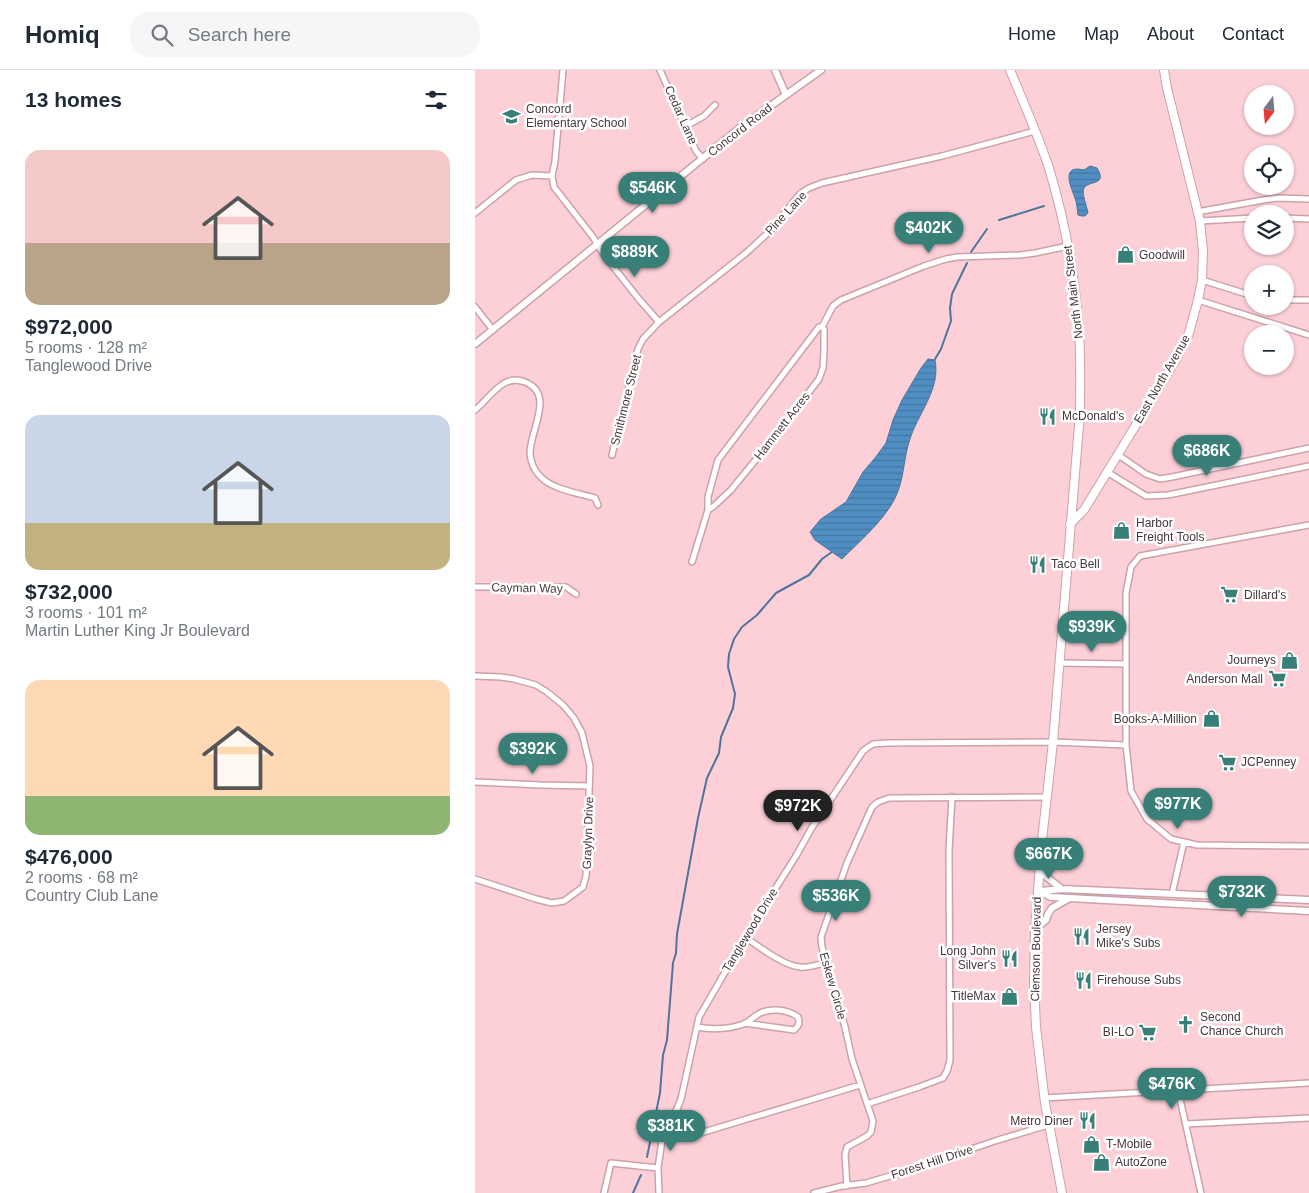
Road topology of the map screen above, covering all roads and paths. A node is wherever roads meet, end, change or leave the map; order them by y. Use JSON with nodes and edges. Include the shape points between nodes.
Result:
{"nodes":[{"id":1,"x":563,"y":70,"type":"edge"},
{"id":2,"x":661,"y":70,"type":"edge"},
{"id":3,"x":775,"y":70,"type":"edge"},
{"id":4,"x":821,"y":70,"type":"edge"},
{"id":5,"x":1010,"y":70,"type":"edge"},
{"id":6,"x":1165,"y":70,"type":"edge"},
{"id":7,"x":786,"y":95,"type":"junction"},
{"id":8,"x":715,"y":105,"type":"dead end"},
{"id":9,"x":686,"y":126,"type":"junction"},
{"id":10,"x":1035,"y":131,"type":"junction"},
{"id":11,"x":703,"y":160,"type":"junction"},
{"id":12,"x":552,"y":176,"type":"junction"},
{"id":13,"x":1309,"y":200,"type":"edge"},
{"id":14,"x":1197,"y":212,"type":"junction"},
{"id":15,"x":475,"y":213,"type":"edge"},
{"id":16,"x":1244,"y":218,"type":"edge"},
{"id":17,"x":1294,"y":218,"type":"edge"},
{"id":18,"x":1309,"y":219,"type":"edge"},
{"id":19,"x":1200,"y":220,"type":"junction"},
{"id":20,"x":598,"y":245,"type":"junction"},
{"id":21,"x":1068,"y":246,"type":"junction"},
{"id":22,"x":1202,"y":280,"type":"junction"},
{"id":23,"x":1244,"y":293,"type":"edge"},
{"id":24,"x":1198,"y":300,"type":"junction"},
{"id":25,"x":1294,"y":300,"type":"edge"},
{"id":26,"x":1309,"y":300,"type":"edge"},
{"id":27,"x":475,"y":307,"type":"edge"},
{"id":28,"x":659,"y":322,"type":"junction"},
{"id":29,"x":822,"y":327,"type":"junction"},
{"id":30,"x":493,"y":330,"type":"junction"},
{"id":31,"x":1309,"y":335,"type":"edge"},
{"id":32,"x":475,"y":344,"type":"edge"},
{"id":33,"x":475,"y":410,"type":"edge"},
{"id":34,"x":1309,"y":448,"type":"edge"},
{"id":35,"x":1117,"y":454,"type":"junction"},
{"id":36,"x":613,"y":455,"type":"dead end"},
{"id":37,"x":1309,"y":466,"type":"edge"},
{"id":38,"x":1107,"y":472,"type":"junction"},
{"id":39,"x":599,"y":505,"type":"dead end"},
{"id":40,"x":708,"y":510,"type":"junction"},
{"id":41,"x":1070,"y":524,"type":"junction"},
{"id":42,"x":1309,"y":525,"type":"edge"},
{"id":43,"x":692,"y":562,"type":"dead end"},
{"id":44,"x":475,"y":587,"type":"edge"},
{"id":45,"x":576,"y":594,"type":"dead end"},
{"id":46,"x":1059,"y":663,"type":"junction"},
{"id":47,"x":1126,"y":664,"type":"junction"},
{"id":48,"x":475,"y":676,"type":"edge"},
{"id":49,"x":1053,"y":742,"type":"junction"},
{"id":50,"x":1126,"y":744,"type":"junction"},
{"id":51,"x":475,"y":782,"type":"edge"},
{"id":52,"x":589,"y":786,"type":"junction"},
{"id":53,"x":951,"y":797,"type":"junction"},
{"id":54,"x":1047,"y":797,"type":"junction"},
{"id":55,"x":1183,"y":842,"type":"junction"},
{"id":56,"x":1309,"y":846,"type":"edge"},
{"id":57,"x":1040,"y":872,"type":"junction"},
{"id":58,"x":475,"y":879,"type":"edge"},
{"id":59,"x":1063,"y":889,"type":"junction"},
{"id":60,"x":1037,"y":891,"type":"junction"},
{"id":61,"x":1172,"y":894,"type":"junction"},
{"id":62,"x":1069,"y":898,"type":"junction"},
{"id":63,"x":1309,"y":900,"type":"edge"},
{"id":64,"x":1309,"y":911,"type":"edge"},
{"id":65,"x":1035,"y":929,"type":"junction"},
{"id":66,"x":745,"y":937,"type":"junction"},
{"id":67,"x":827,"y":962,"type":"junction"},
{"id":68,"x":745,"y":1024,"type":"junction"},
{"id":69,"x":697,"y":1026,"type":"junction"},
{"id":70,"x":1309,"y":1083,"type":"edge"},
{"id":71,"x":860,"y":1085,"type":"junction"},
{"id":72,"x":1178,"y":1090,"type":"junction"},
{"id":73,"x":1044,"y":1098,"type":"junction"},
{"id":74,"x":867,"y":1104,"type":"junction"},
{"id":75,"x":677,"y":1109,"type":"junction"},
{"id":76,"x":1309,"y":1118,"type":"edge"},
{"id":77,"x":1186,"y":1124,"type":"junction"},
{"id":78,"x":1048,"y":1125,"type":"junction"},
{"id":79,"x":658,"y":1168,"type":"junction"},
{"id":80,"x":847,"y":1186,"type":"junction"},
{"id":81,"x":604,"y":1193,"type":"edge"},
{"id":82,"x":659,"y":1193,"type":"edge"},
{"id":83,"x":814,"y":1193,"type":"edge"},
{"id":84,"x":1062,"y":1193,"type":"edge"},
{"id":85,"x":1201,"y":1193,"type":"edge"}],
"edges":[{"from":1,"to":12,"type":"street"},
{"from":2,"to":9,"type":"street","name":"Cedar Lane"},
{"from":3,"to":7,"type":"street"},
{"from":4,"to":7,"type":"street","name":"Concord Road"},
{"from":5,"to":10,"type":"main road","name":"North Main Street"},
{"from":6,"to":14,"type":"main road","name":"East North Avenue"},
{"from":7,"to":11,"type":"street","name":"Concord Road","via":[[741,127]]},
{"from":8,"to":9,"type":"street"},
{"from":9,"to":11,"type":"street","name":"Cedar Lane"},
{"from":10,"to":21,"type":"main road","name":"North Main Street","via":[[1054,186]]},
{"from":10,"to":28,"type":"street","name":"Pine Lane","via":[[809,188],[746,254]]},
{"from":11,"to":20,"type":"street","name":"Concord Road"},
{"from":12,"to":15,"type":"street","via":[[532,175],[516,180]]},
{"from":12,"to":20,"type":"street","via":[[554,187]]},
{"from":13,"to":14,"type":"street","via":[[1278,198]]},
{"from":14,"to":19,"type":"main road","name":"East North Avenue"},
{"from":16,"to":19,"type":"street"},
{"from":17,"to":18,"type":"street"},
{"from":19,"to":22,"type":"main road","name":"East North Avenue"},
{"from":20,"to":28,"type":"street"},
{"from":20,"to":30,"type":"street","name":"Concord Road"},
{"from":21,"to":29,"type":"street","via":[[1020,255],[957,257],[938,261],[841,300],[833,306]]},
{"from":21,"to":41,"type":"main road","name":"North Main Street","via":[[1077,307],[1081,371]]},
{"from":22,"to":23,"type":"street"},
{"from":22,"to":24,"type":"main road","name":"East North Avenue"},
{"from":24,"to":31,"type":"street"},
{"from":24,"to":35,"type":"main road","name":"East North Avenue","via":[[1189,333],[1175,361]]},
{"from":25,"to":26,"type":"street"},
{"from":27,"to":30,"type":"street"},
{"from":28,"to":36,"type":"street","name":"Smithmore Street","via":[[638,349]]},
{"from":29,"to":40,"type":"street","via":[[718,460],[708,497]]},
{"from":29,"to":40,"type":"street","name":"Hammett Acres","via":[[823,368],[819,379],[731,490]]},
{"from":30,"to":32,"type":"street","name":"Concord Road"},
{"from":33,"to":39,"type":"street","via":[[506,382],[518,380],[530,385],[538,393],[540,405],[530,454],[534,469],[548,483],[595,498]]},
{"from":34,"to":35,"type":"street","via":[[1160,479],[1146,474]]},
{"from":35,"to":38,"type":"main road","name":"East North Avenue"},
{"from":37,"to":38,"type":"street","via":[[1156,496],[1146,496]]},
{"from":38,"to":41,"type":"main road","name":"East North Avenue","via":[[1084,510]]},
{"from":40,"to":43,"type":"street"},
{"from":41,"to":46,"type":"main road","name":"Clemson Boulevard"},
{"from":42,"to":47,"type":"street","via":[[1141,556],[1131,567],[1126,593]]},
{"from":44,"to":45,"type":"street","name":"Cayman Way","via":[[566,587]]},
{"from":46,"to":47,"type":"street"},
{"from":46,"to":49,"type":"main road","name":"Clemson Boulevard"},
{"from":47,"to":50,"type":"street"},
{"from":48,"to":52,"type":"street","name":"Graylyn Drive","via":[[501,677],[536,685],[563,705],[582,733],[590,766]]},
{"from":49,"to":50,"type":"street","name":"Tanglewood Drive"},
{"from":49,"to":54,"type":"main road","name":"Clemson Boulevard"},
{"from":49,"to":66,"type":"street","name":"Tanglewood Drive","via":[[873,744],[863,751],[811,829]]},
{"from":50,"to":55,"type":"street","via":[[1131,791],[1147,819],[1171,839]]},
{"from":51,"to":52,"type":"street"},
{"from":52,"to":58,"type":"street","name":"Graylyn Drive","via":[[583,887],[564,901],[552,903]]},
{"from":53,"to":54,"type":"street","name":"Eskew Circle"},
{"from":53,"to":67,"type":"street","name":"Eskew Circle","via":[[889,798],[872,807],[847,863],[821,937]]},
{"from":53,"to":74,"type":"street","via":[[950,1060],[947,1071],[943,1078]]},
{"from":54,"to":57,"type":"main road","name":"Clemson Boulevard"},
{"from":55,"to":56,"type":"street","via":[[1197,845]]},
{"from":55,"to":61,"type":"street"},
{"from":57,"to":59,"type":"street"},
{"from":57,"to":60,"type":"main road","name":"Clemson Boulevard"},
{"from":59,"to":60,"type":"street"},
{"from":59,"to":61,"type":"street"},
{"from":60,"to":62,"type":"street"},
{"from":60,"to":65,"type":"main road","name":"Clemson Boulevard"},
{"from":61,"to":63,"type":"street"},
{"from":62,"to":64,"type":"street"},
{"from":62,"to":65,"type":"street","via":[[1052,908],[1046,920]]},
{"from":65,"to":73,"type":"main road","name":"Clemson Boulevard","via":[[1035,1013]]},
{"from":66,"to":67,"type":"street","via":[[787,964],[800,968]]},
{"from":66,"to":69,"type":"street","name":"Tanglewood Drive","via":[[699,1017]]},
{"from":67,"to":71,"type":"street","name":"Eskew Circle"},
{"from":68,"to":68,"type":"street","via":[[794,1030],[800,1022],[793,1013],[774,1010],[757,1015]]},
{"from":68,"to":69,"type":"street","via":[[719,1029]]},
{"from":69,"to":75,"type":"street","name":"Tanglewood Drive"},
{"from":70,"to":72,"type":"street"},
{"from":71,"to":74,"type":"street","name":"Eskew Circle"},
{"from":71,"to":75,"type":"street","via":[[694,1135],[685,1132]]},
{"from":72,"to":73,"type":"street"},
{"from":72,"to":77,"type":"street"},
{"from":73,"to":78,"type":"main road","name":"Clemson Boulevard"},
{"from":74,"to":80,"type":"street","name":"Eskew Circle","via":[[873,1121],[871,1132],[847,1147]]},
{"from":75,"to":79,"type":"street","via":[[664,1127]]},
{"from":76,"to":77,"type":"street"},
{"from":77,"to":85,"type":"street"},
{"from":78,"to":80,"type":"street","name":"Forest Hill Drive","via":[[897,1174]]},
{"from":78,"to":84,"type":"main road","name":"Clemson Boulevard"},
{"from":79,"to":81,"type":"street","via":[[611,1163]]},
{"from":79,"to":82,"type":"street"},
{"from":80,"to":83,"type":"street","name":"Forest Hill Drive"}]}
